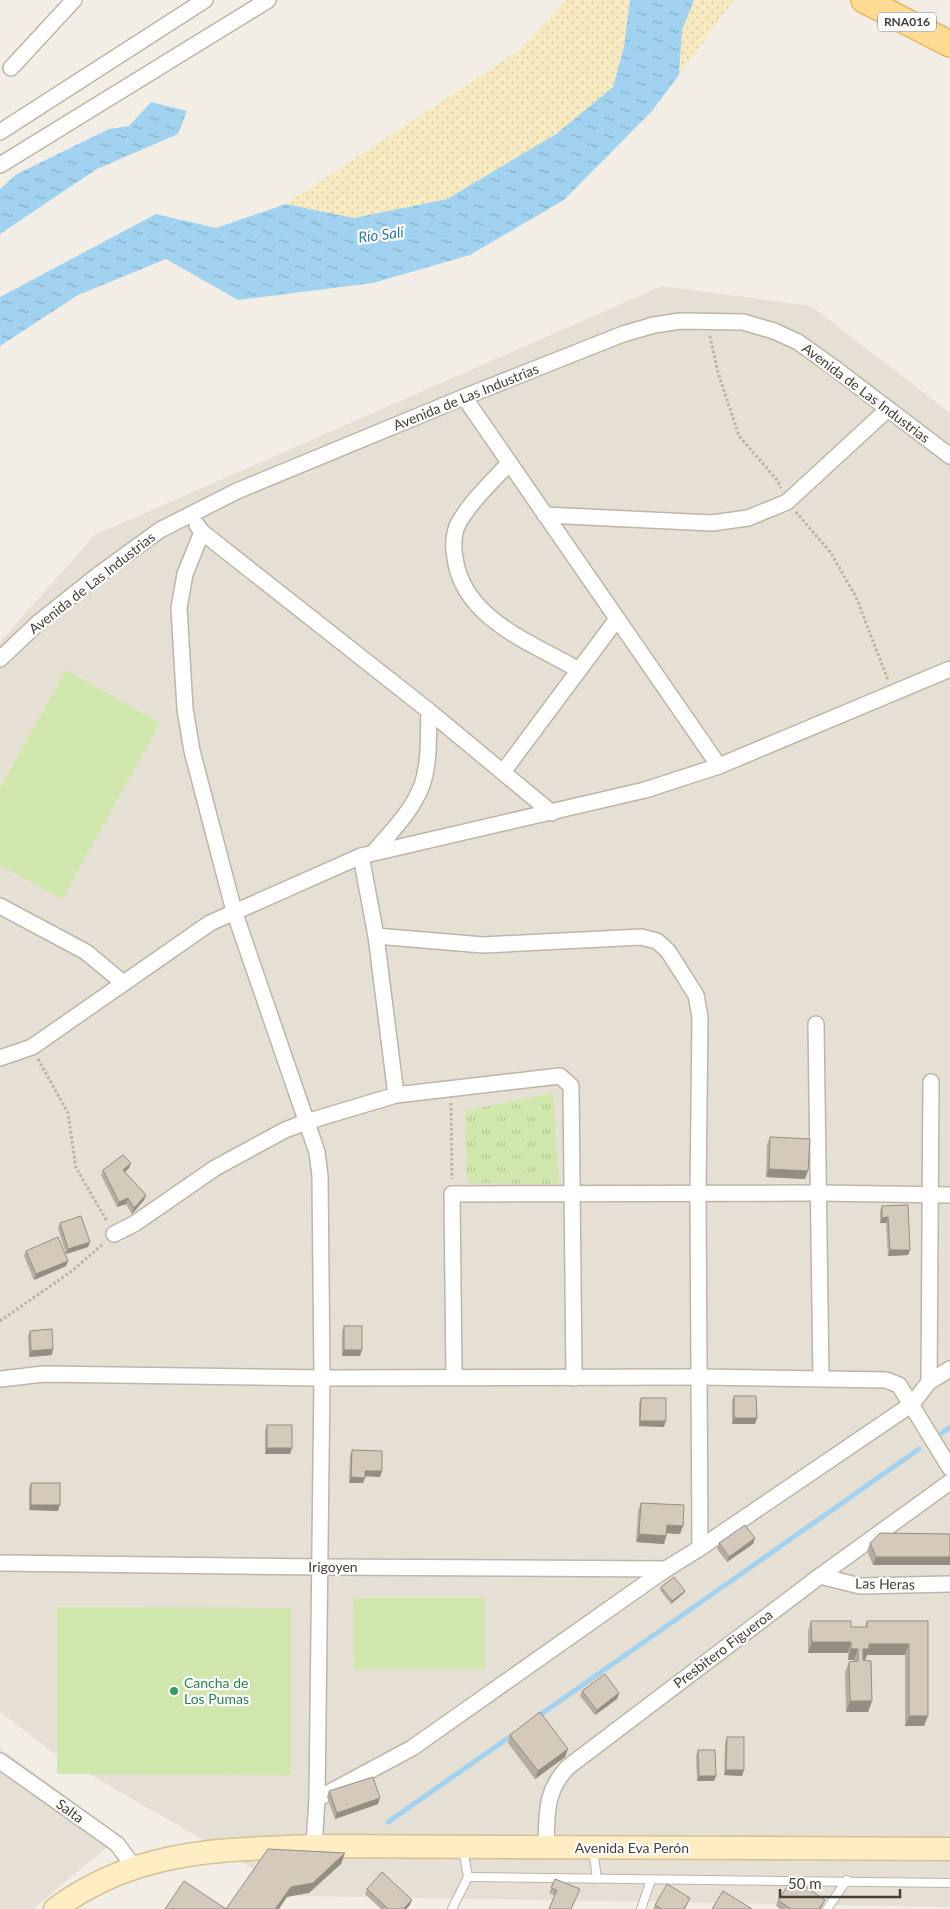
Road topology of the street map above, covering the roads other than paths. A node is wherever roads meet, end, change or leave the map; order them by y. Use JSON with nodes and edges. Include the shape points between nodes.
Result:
{"nodes":[{"id":1,"x":74,"y":0,"type":"edge"},
{"id":2,"x":206,"y":0,"type":"edge"},
{"id":3,"x":268,"y":0,"type":"edge"},
{"id":4,"x":864,"y":0,"type":"edge"},
{"id":5,"x":950,"y":44,"type":"edge"},
{"id":6,"x":11,"y":68,"type":"dead end"},
{"id":7,"x":0,"y":132,"type":"edge"},
{"id":8,"x":0,"y":165,"type":"edge"},
{"id":9,"x":464,"y":397,"type":"junction"},
{"id":10,"x":888,"y":409,"type":"junction"},
{"id":11,"x":950,"y":456,"type":"edge"},
{"id":12,"x":509,"y":463,"type":"junction"},
{"id":13,"x":190,"y":515,"type":"junction"},
{"id":14,"x":545,"y":515,"type":"junction"},
{"id":15,"x":202,"y":532,"type":"junction"},
{"id":16,"x":617,"y":619,"type":"junction"},
{"id":17,"x":0,"y":659,"type":"edge"},
{"id":18,"x":950,"y":669,"type":"edge"},
{"id":19,"x":579,"y":670,"type":"junction"},
{"id":20,"x":429,"y":711,"type":"junction"},
{"id":21,"x":719,"y":766,"type":"junction"},
{"id":22,"x":503,"y":772,"type":"junction"},
{"id":23,"x":552,"y":813,"type":"junction"},
{"id":24,"x":368,"y":854,"type":"junction"},
{"id":25,"x":0,"y":906,"type":"edge"},
{"id":26,"x":234,"y":910,"type":"junction"},
{"id":27,"x":376,"y":936,"type":"junction"},
{"id":28,"x":122,"y":982,"type":"junction"},
{"id":29,"x":816,"y":1024,"type":"dead end"},
{"id":30,"x":0,"y":1058,"type":"edge"},
{"id":31,"x":931,"y":1082,"type":"dead end"},
{"id":32,"x":396,"y":1095,"type":"junction"},
{"id":33,"x":306,"y":1122,"type":"junction"},
{"id":34,"x":820,"y":1193,"type":"junction"},
{"id":35,"x":572,"y":1194,"type":"junction"},
{"id":36,"x":698,"y":1194,"type":"junction"},
{"id":37,"x":929,"y":1195,"type":"junction"},
{"id":38,"x":950,"y":1195,"type":"edge"},
{"id":39,"x":114,"y":1234,"type":"road end"},
{"id":40,"x":950,"y":1369,"type":"edge"},
{"id":41,"x":454,"y":1377,"type":"junction"},
{"id":42,"x":700,"y":1377,"type":"junction"},
{"id":43,"x":322,"y":1378,"type":"junction"},
{"id":44,"x":574,"y":1378,"type":"junction"},
{"id":45,"x":821,"y":1378,"type":"junction"},
{"id":46,"x":0,"y":1379,"type":"edge"},
{"id":47,"x":929,"y":1382,"type":"junction"},
{"id":48,"x":912,"y":1404,"type":"junction"},
{"id":49,"x":950,"y":1468,"type":"edge"},
{"id":50,"x":950,"y":1482,"type":"edge"},
{"id":51,"x":700,"y":1548,"type":"junction"},
{"id":52,"x":0,"y":1562,"type":"edge"},
{"id":53,"x":320,"y":1567,"type":"junction"},
{"id":54,"x":666,"y":1569,"type":"junction"},
{"id":55,"x":820,"y":1576,"type":"junction"},
{"id":56,"x":950,"y":1584,"type":"edge"},
{"id":57,"x":0,"y":1760,"type":"edge"},
{"id":58,"x":317,"y":1799,"type":"junction"},
{"id":59,"x":314,"y":1846,"type":"junction"},
{"id":60,"x":546,"y":1848,"type":"junction"},
{"id":61,"x":592,"y":1848,"type":"junction"},
{"id":62,"x":462,"y":1849,"type":"junction"},
{"id":63,"x":950,"y":1849,"type":"edge"},
{"id":64,"x":134,"y":1867,"type":"junction"},
{"id":65,"x":468,"y":1877,"type":"junction"},
{"id":66,"x":597,"y":1879,"type":"junction"},
{"id":67,"x":651,"y":1880,"type":"junction"},
{"id":68,"x":847,"y":1880,"type":"junction"},
{"id":69,"x":950,"y":1882,"type":"edge"},
{"id":70,"x":55,"y":1909,"type":"edge"},
{"id":71,"x":452,"y":1909,"type":"edge"},
{"id":72,"x":641,"y":1909,"type":"edge"},
{"id":73,"x":827,"y":1909,"type":"edge"}],
"edges":[{"from":1,"to":6,"type":"street"},
{"from":2,"to":7,"type":"street"},
{"from":3,"to":8,"type":"street"},
{"from":4,"to":5,"type":"main road","number":"RNA016"},
{"from":9,"to":10,"type":"street","name":"Avenida de Las Industrias","via":[[646,327],[680,320],[743,322],[774,331],[798,342]]},
{"from":9,"to":12,"type":"street"},
{"from":9,"to":13,"type":"street","name":"Avenida de Las Industrias","via":[[238,491]]},
{"from":10,"to":11,"type":"street","name":"Avenida de Las Industrias"},
{"from":10,"to":14,"type":"street","via":[[787,502],[748,518],[712,523]]},
{"from":12,"to":14,"type":"street"},
{"from":12,"to":19,"type":"street","via":[[458,525],[453,544],[457,573],[478,607],[499,625]]},
{"from":13,"to":15,"type":"street"},
{"from":13,"to":17,"type":"street","name":"Avenida de Las Industrias","via":[[160,530],[98,575],[39,622]]},
{"from":14,"to":16,"type":"street"},
{"from":15,"to":20,"type":"street"},
{"from":15,"to":26,"type":"street","via":[[185,574],[179,608],[182,674],[192,751]]},
{"from":16,"to":19,"type":"street"},
{"from":16,"to":21,"type":"street"},
{"from":18,"to":21,"type":"street"},
{"from":19,"to":22,"type":"street"},
{"from":20,"to":22,"type":"street"},
{"from":20,"to":24,"type":"street","via":[[428,749],[422,785],[412,805]]},
{"from":21,"to":23,"type":"street","via":[[646,790]]},
{"from":22,"to":23,"type":"street"},
{"from":23,"to":24,"type":"street"},
{"from":24,"to":26,"type":"street"},
{"from":24,"to":27,"type":"street"},
{"from":25,"to":28,"type":"street","via":[[86,952]]},
{"from":26,"to":28,"type":"street"},
{"from":26,"to":33,"type":"street"},
{"from":27,"to":32,"type":"street"},
{"from":27,"to":36,"type":"street","via":[[483,945],[641,937],[657,941],[668,950],[688,980],[696,995],[700,1017]]},
{"from":28,"to":30,"type":"street","via":[[32,1047]]},
{"from":29,"to":34,"type":"street"},
{"from":31,"to":37,"type":"street"},
{"from":32,"to":33,"type":"street"},
{"from":32,"to":35,"type":"street","via":[[560,1076],[571,1086]]},
{"from":33,"to":39,"type":"street","via":[[215,1168],[134,1224]]},
{"from":33,"to":43,"type":"street","via":[[317,1152],[320,1176]]},
{"from":34,"to":36,"type":"street"},
{"from":34,"to":37,"type":"street"},
{"from":34,"to":45,"type":"street"},
{"from":35,"to":36,"type":"street"},
{"from":35,"to":41,"type":"street","via":[[452,1194]]},
{"from":35,"to":44,"type":"street"},
{"from":36,"to":42,"type":"street"},
{"from":37,"to":38,"type":"street"},
{"from":37,"to":47,"type":"street"},
{"from":40,"to":47,"type":"street"},
{"from":41,"to":43,"type":"street"},
{"from":41,"to":44,"type":"street"},
{"from":42,"to":44,"type":"street"},
{"from":42,"to":45,"type":"street"},
{"from":42,"to":51,"type":"street"},
{"from":43,"to":46,"type":"street","via":[[44,1374]]},
{"from":43,"to":53,"type":"street"},
{"from":45,"to":48,"type":"street","via":[[886,1380],[899,1385]]},
{"from":47,"to":48,"type":"street"},
{"from":48,"to":49,"type":"street"},
{"from":48,"to":51,"type":"street"},
{"from":50,"to":55,"type":"street","name":"Presbitero Figueroa"},
{"from":51,"to":54,"type":"street"},
{"from":52,"to":53,"type":"street","name":"Irigoyen"},
{"from":53,"to":54,"type":"street","name":"Irigoyen"},
{"from":53,"to":58,"type":"street"},
{"from":54,"to":58,"type":"street","via":[[412,1748]]},
{"from":55,"to":56,"type":"street","name":"Las Heras","via":[[860,1586]]},
{"from":55,"to":60,"type":"street","name":"Presbitero Figueroa","via":[[568,1767],[550,1793]]},
{"from":57,"to":64,"type":"street","name":"Salta","via":[[116,1844]]},
{"from":58,"to":59,"type":"street"},
{"from":59,"to":62,"type":"main road","name":"Avenida Eva Perón"},
{"from":59,"to":64,"type":"main road","name":"Avenida Eva Perón","via":[[177,1855]]},
{"from":60,"to":61,"type":"main road","name":"Avenida Eva Perón"},
{"from":60,"to":62,"type":"main road","name":"Avenida Eva Perón"},
{"from":61,"to":63,"type":"main road","name":"Avenida Eva Perón"},
{"from":61,"to":66,"type":"lane"},
{"from":62,"to":65,"type":"lane"},
{"from":64,"to":70,"type":"main road","name":"Avenida Eva Perón","via":[[101,1881]]},
{"from":65,"to":66,"type":"lane"},
{"from":65,"to":71,"type":"lane"},
{"from":66,"to":67,"type":"lane"},
{"from":67,"to":68,"type":"lane"},
{"from":67,"to":72,"type":"lane"},
{"from":68,"to":69,"type":"lane"},
{"from":68,"to":73,"type":"lane"}]}
